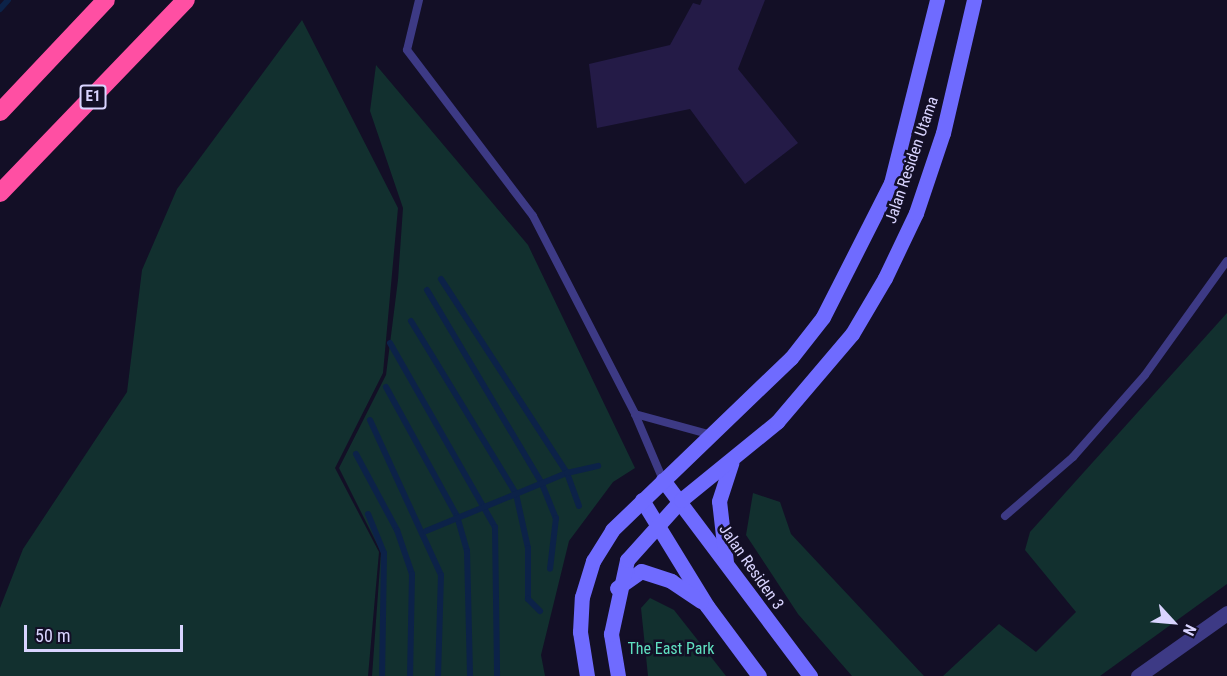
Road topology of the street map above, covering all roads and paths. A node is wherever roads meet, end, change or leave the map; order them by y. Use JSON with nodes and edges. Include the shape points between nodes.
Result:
{"nodes":[{"id":1,"x":106,"y":0,"type":"edge"},
{"id":2,"x":186,"y":0,"type":"edge"},
{"id":3,"x":419,"y":0,"type":"edge"},
{"id":4,"x":937,"y":0,"type":"edge"},
{"id":5,"x":974,"y":0,"type":"edge"},
{"id":6,"x":0,"y":112,"type":"edge"},
{"id":7,"x":0,"y":193,"type":"edge"},
{"id":8,"x":1227,"y":261,"type":"edge"},
{"id":9,"x":635,"y":414,"type":"junction"},
{"id":10,"x":713,"y":435,"type":"junction"},
{"id":11,"x":731,"y":461,"type":"junction"},
{"id":12,"x":663,"y":480,"type":"junction"},
{"id":13,"x":642,"y":500,"type":"junction"},
{"id":14,"x":681,"y":500,"type":"junction"},
{"id":15,"x":1005,"y":516,"type":"dead end"},
{"id":16,"x":658,"y":524,"type":"junction"},
{"id":17,"x":727,"y":568,"type":"junction"},
{"id":18,"x":617,"y":588,"type":"junction"},
{"id":19,"x":707,"y":606,"type":"junction"},
{"id":20,"x":1227,"y":613,"type":"edge"},
{"id":21,"x":587,"y":676,"type":"edge"},
{"id":22,"x":618,"y":676,"type":"edge"},
{"id":23,"x":759,"y":676,"type":"edge"},
{"id":24,"x":810,"y":676,"type":"edge"},
{"id":25,"x":1138,"y":676,"type":"edge"}],
"edges":[{"from":1,"to":6,"type":"highway"},
{"from":2,"to":7,"type":"highway","number":"E1"},
{"from":3,"to":9,"type":"lane","via":[[407,50],[533,216]]},
{"from":4,"to":10,"type":"street","name":"Jalan Residen Utama","via":[[891,183],[849,273],[791,358]]},
{"from":5,"to":11,"type":"street","name":"Jalan Residen Utama","via":[[943,133],[915,213],[885,278],[852,334],[822,372],[777,422]]},
{"from":8,"to":15,"type":"lane","via":[[1138,383],[1073,457]]},
{"from":9,"to":10,"type":"lane"},
{"from":9,"to":12,"type":"lane"},
{"from":10,"to":12,"type":"street","name":"Jalan Residen Utama"},
{"from":11,"to":14,"type":"street","name":"Jalan Residen Utama"},
{"from":11,"to":17,"type":"street","via":[[718,501]]},
{"from":12,"to":13,"type":"street","name":"Jalan Residen Utama"},
{"from":12,"to":14,"type":"street","name":"Jalan Residen 3"},
{"from":13,"to":16,"type":"street"},
{"from":13,"to":21,"type":"street","name":"Jalan Residen Utama","via":[[612,530],[593,561],[580,632]]},
{"from":14,"to":16,"type":"street","name":"Jalan Residen Utama"},
{"from":14,"to":17,"type":"street","name":"Jalan Residen 3"},
{"from":16,"to":18,"type":"street","name":"Jalan Residen Utama","via":[[627,560]]},
{"from":16,"to":19,"type":"street"},
{"from":17,"to":24,"type":"street","name":"Jalan Residen 3"},
{"from":18,"to":19,"type":"street","via":[[641,571],[671,581]]},
{"from":18,"to":22,"type":"street","name":"Jalan Residen Utama","via":[[611,634]]},
{"from":19,"to":23,"type":"street"},
{"from":20,"to":25,"type":"street"}]}
